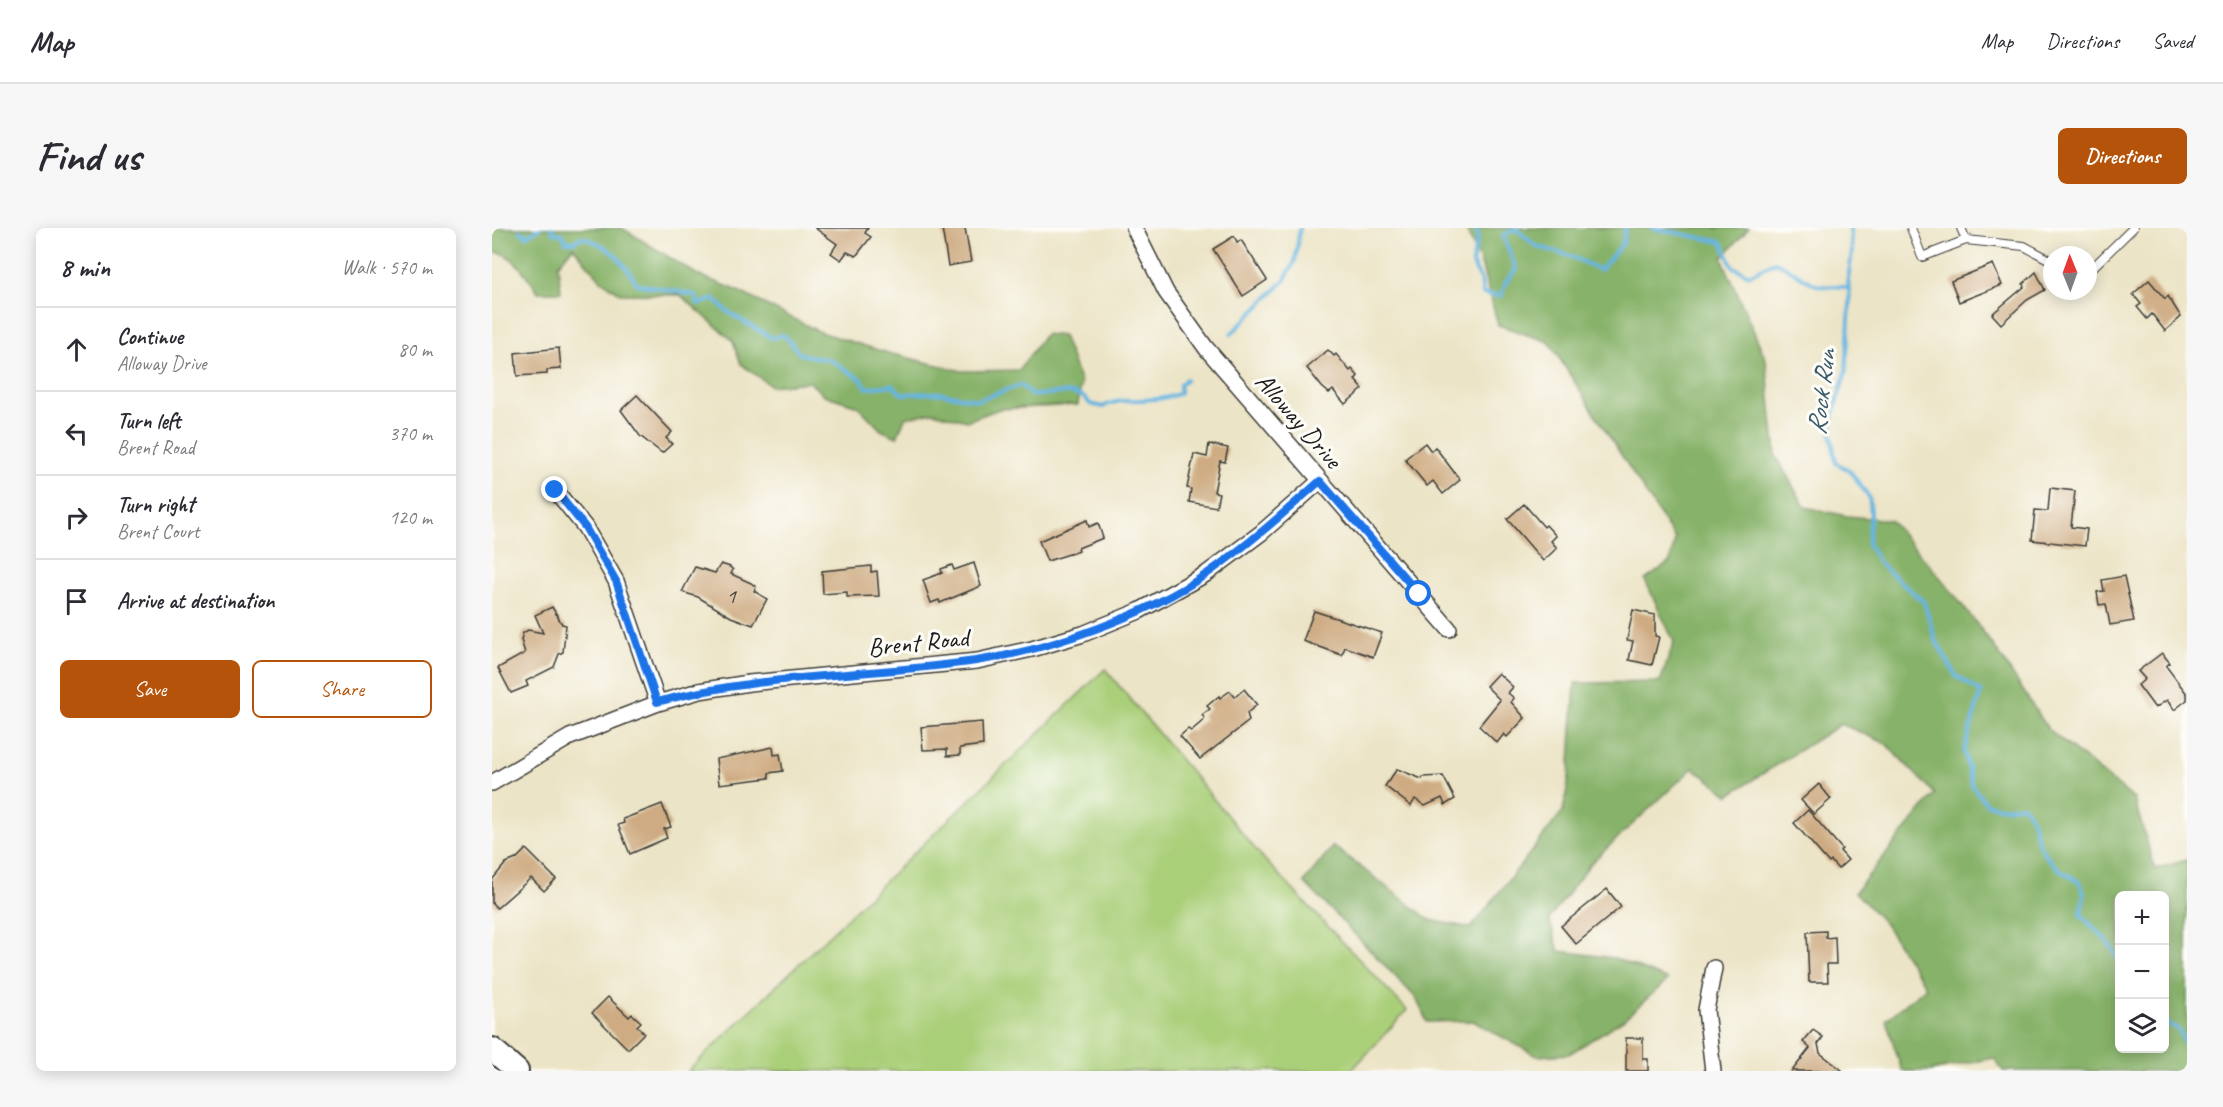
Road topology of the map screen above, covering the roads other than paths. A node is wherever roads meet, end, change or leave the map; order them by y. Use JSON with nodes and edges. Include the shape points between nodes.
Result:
{"nodes":[{"id":1,"x":1134,"y":228,"type":"edge"},
{"id":2,"x":1911,"y":228,"type":"edge"},
{"id":3,"x":1961,"y":228,"type":"edge"},
{"id":4,"x":2133,"y":228,"type":"edge"},
{"id":5,"x":1966,"y":240,"type":"junction"},
{"id":6,"x":2043,"y":256,"type":"edge"},
{"id":7,"x":2097,"y":263,"type":"edge"},
{"id":8,"x":1320,"y":481,"type":"junction"},
{"id":9,"x":555,"y":490,"type":"dead end"},
{"id":10,"x":1449,"y":629,"type":"dead end"},
{"id":11,"x":657,"y":702,"type":"junction"},
{"id":12,"x":492,"y":783,"type":"edge"},
{"id":13,"x":1714,"y":968,"type":"dead end"},
{"id":14,"x":492,"y":1049,"type":"edge"},
{"id":15,"x":517,"y":1071,"type":"edge"},
{"id":16,"x":1713,"y":1071,"type":"edge"}],
"edges":[{"from":1,"to":8,"type":"street","name":"Alloway Drive","via":[[1166,292],[1206,348]]},
{"from":2,"to":5,"type":"lane","via":[[1922,257]]},
{"from":3,"to":5,"type":"lane"},
{"from":4,"to":7,"type":"lane"},
{"from":5,"to":6,"type":"lane","via":[[2024,246]]},
{"from":8,"to":10,"type":"street","name":"Alloway Drive"},
{"from":8,"to":11,"type":"street","name":"Brent Road","via":[[1206,574],[1139,611],[1083,634],[977,661],[749,683]]},
{"from":9,"to":11,"type":"street","via":[[585,527],[616,581]]},
{"from":11,"to":12,"type":"street","name":"Brent Road","via":[[570,737]]},
{"from":13,"to":16,"type":"street","via":[[1706,1010]]},
{"from":14,"to":15,"type":"street"}]}
